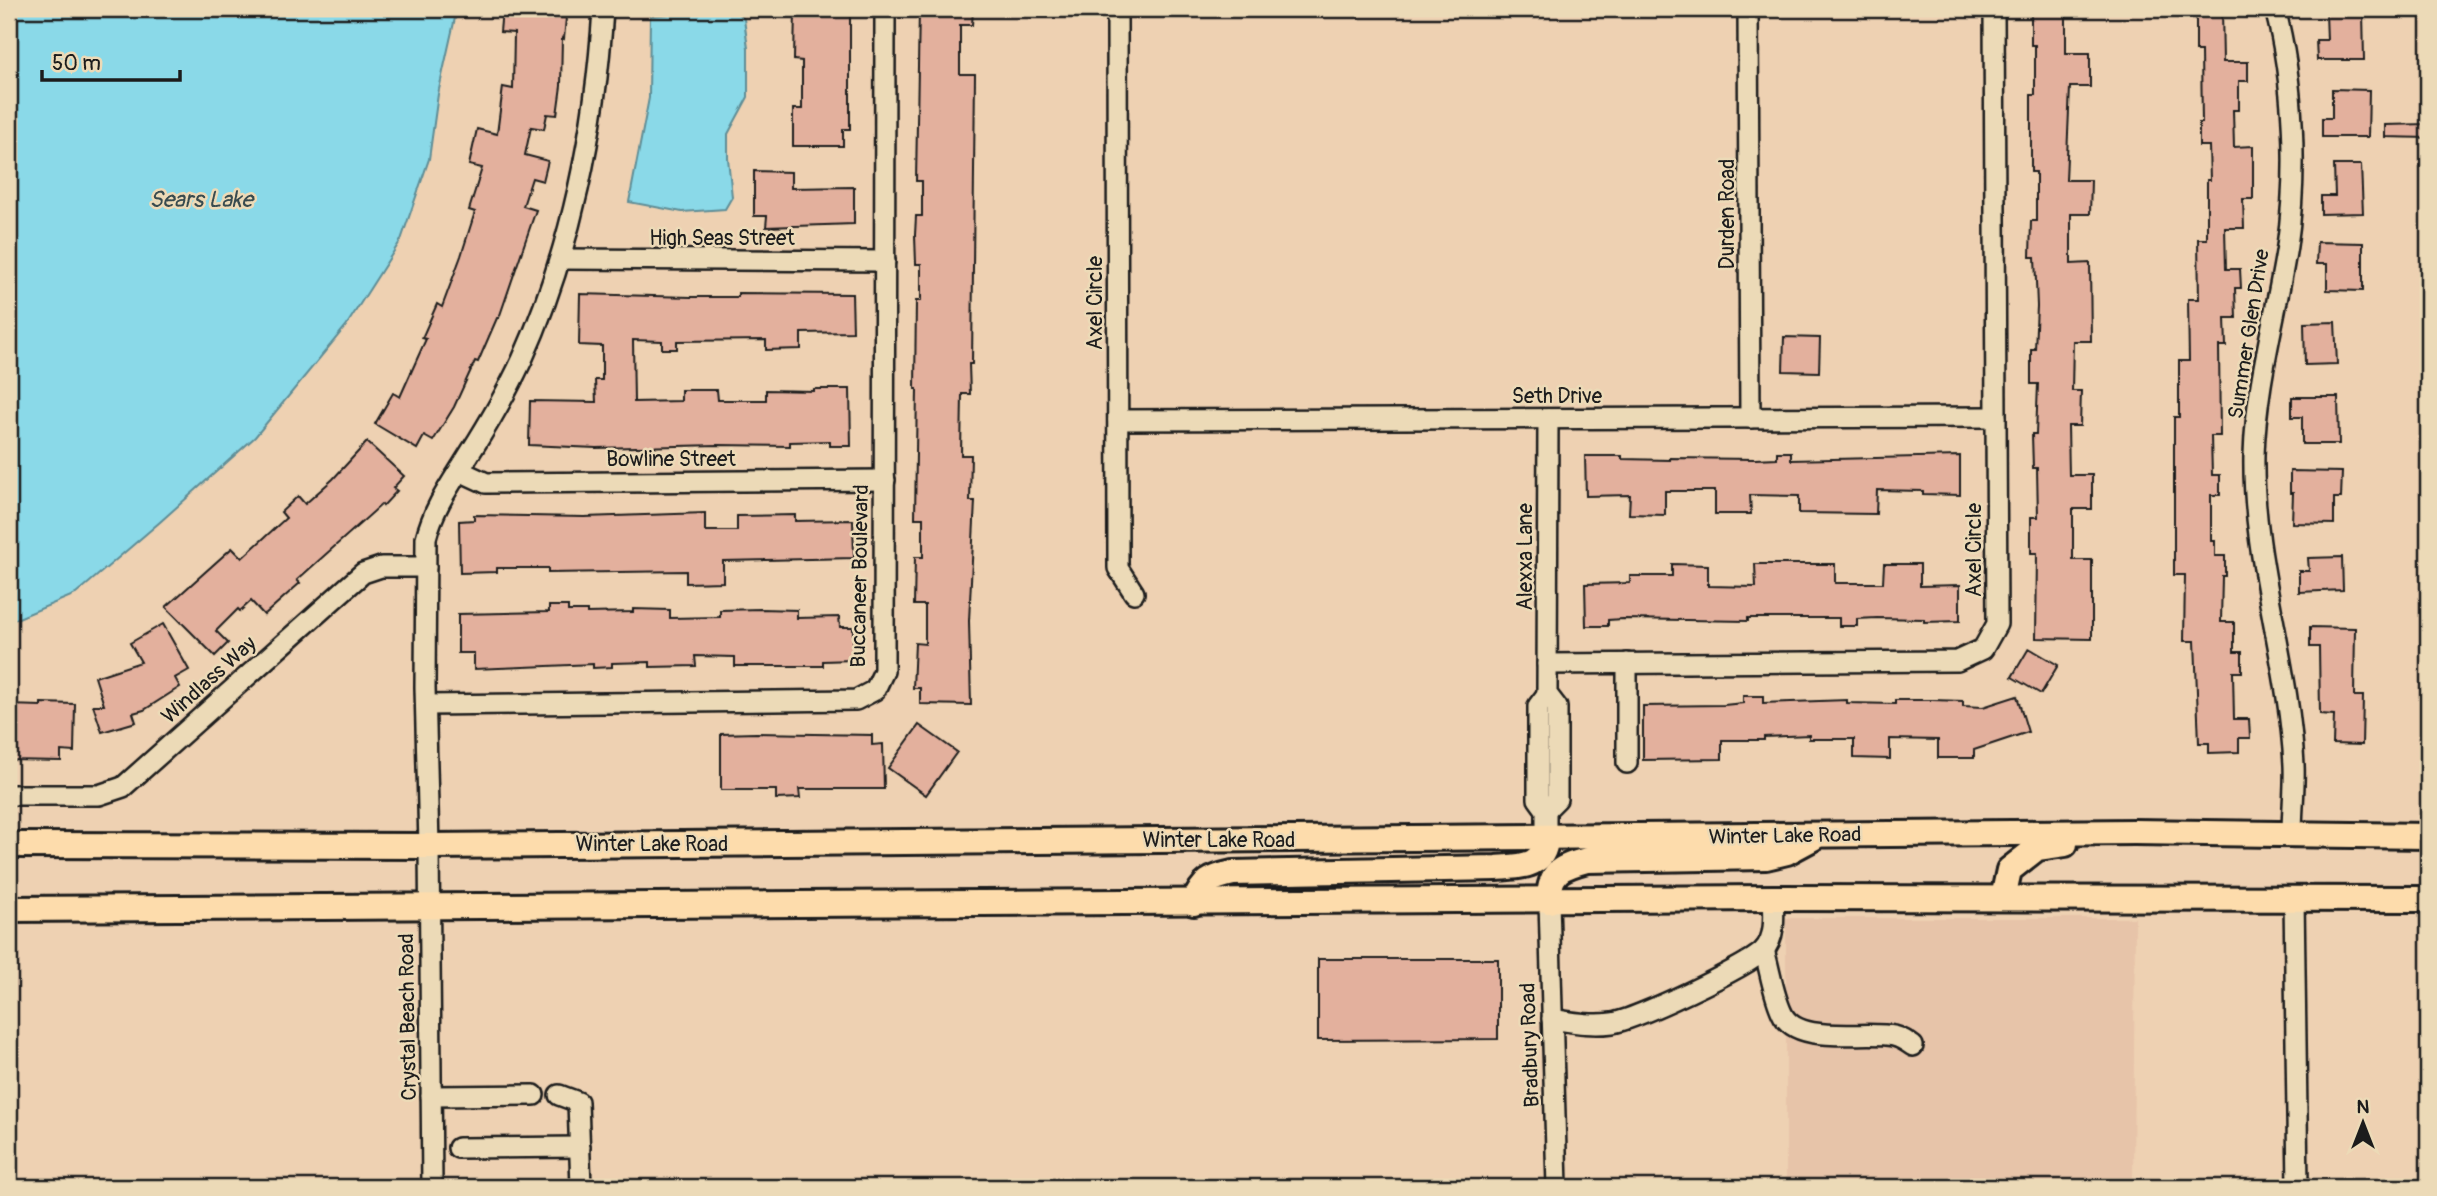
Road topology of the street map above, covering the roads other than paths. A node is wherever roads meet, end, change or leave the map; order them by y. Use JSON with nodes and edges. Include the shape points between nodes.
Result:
{"nodes":[{"id":1,"x":603,"y":9,"type":"edge"},
{"id":2,"x":885,"y":9,"type":"edge"},
{"id":3,"x":1117,"y":9,"type":"edge"},
{"id":4,"x":1748,"y":9,"type":"edge"},
{"id":5,"x":1994,"y":9,"type":"edge"},
{"id":6,"x":2275,"y":9,"type":"edge"},
{"id":7,"x":560,"y":259,"type":"junction"},
{"id":8,"x":885,"y":261,"type":"junction"},
{"id":9,"x":1996,"y":417,"type":"junction"},
{"id":10,"x":1750,"y":418,"type":"junction"},
{"id":11,"x":1548,"y":419,"type":"junction"},
{"id":12,"x":1118,"y":420,"type":"junction"},
{"id":13,"x":460,"y":471,"type":"junction"},
{"id":14,"x":885,"y":480,"type":"junction"},
{"id":15,"x":426,"y":567,"type":"junction"},
{"id":16,"x":1134,"y":593,"type":"dead end"},
{"id":17,"x":1627,"y":663,"type":"junction"},
{"id":18,"x":1547,"y":664,"type":"junction"},
{"id":19,"x":426,"y":705,"type":"junction"},
{"id":20,"x":1627,"y":763,"type":"dead end"},
{"id":21,"x":9,"y":795,"type":"edge"},
{"id":22,"x":2212,"y":833,"type":"junction"},
{"id":23,"x":2292,"y":834,"type":"junction"},
{"id":24,"x":1819,"y":835,"type":"junction"},
{"id":25,"x":2428,"y":836,"type":"edge"},
{"id":26,"x":1546,"y":838,"type":"junction"},
{"id":27,"x":9,"y":845,"type":"edge"},
{"id":28,"x":429,"y":846,"type":"junction"},
{"id":29,"x":1773,"y":898,"type":"junction"},
{"id":30,"x":2003,"y":898,"type":"junction"},
{"id":31,"x":2294,"y":898,"type":"junction"},
{"id":32,"x":2428,"y":899,"type":"edge"},
{"id":33,"x":1549,"y":901,"type":"junction"},
{"id":34,"x":1194,"y":903,"type":"junction"},
{"id":35,"x":429,"y":907,"type":"junction"},
{"id":36,"x":9,"y":909,"type":"edge"},
{"id":37,"x":1764,"y":950,"type":"junction"},
{"id":38,"x":1552,"y":1019,"type":"junction"},
{"id":39,"x":1913,"y":1046,"type":"dead end"},
{"id":40,"x":534,"y":1095,"type":"dead end"},
{"id":41,"x":559,"y":1095,"type":"dead end"},
{"id":42,"x":431,"y":1097,"type":"junction"},
{"id":43,"x":580,"y":1147,"type":"junction"},
{"id":44,"x":458,"y":1148,"type":"dead end"},
{"id":45,"x":432,"y":1187,"type":"edge"},
{"id":46,"x":580,"y":1187,"type":"edge"},
{"id":47,"x":1557,"y":1187,"type":"edge"},
{"id":48,"x":2298,"y":1187,"type":"edge"}],
"edges":[{"from":1,"to":7,"type":"street","via":[[600,68]]},
{"from":2,"to":8,"type":"street","name":"Buccaneer Boulevard"},
{"from":3,"to":12,"type":"street","name":"Axel Circle"},
{"from":4,"to":10,"type":"street","name":"Durden Road"},
{"from":5,"to":9,"type":"street","name":"Axel Circle"},
{"from":6,"to":23,"type":"street","name":"Summer Glen Drive","via":[[2290,95],[2292,195],[2287,246],[2261,376],[2255,506],[2291,738]]},
{"from":7,"to":8,"type":"street","name":"High Seas Street"},
{"from":7,"to":13,"type":"street","via":[[522,359]]},
{"from":8,"to":14,"type":"street","name":"Buccaneer Boulevard"},
{"from":9,"to":10,"type":"street","name":"Seth Drive"},
{"from":9,"to":17,"type":"street","name":"Axel Circle","via":[[1997,624],[1983,649],[1956,661]]},
{"from":10,"to":11,"type":"street","name":"Seth Drive"},
{"from":11,"to":12,"type":"street","name":"Seth Drive"},
{"from":11,"to":18,"type":"street","name":"Alexxa Lane"},
{"from":12,"to":16,"type":"street","name":"Axel Circle","via":[[1118,568]]},
{"from":13,"to":14,"type":"street","name":"Bowline Street","via":[[486,483]]},
{"from":13,"to":15,"type":"street","via":[[432,515]]},
{"from":14,"to":19,"type":"street","name":"Buccaneer Boulevard","via":[[884,671],[875,690],[856,700]]},
{"from":15,"to":19,"type":"street"},
{"from":15,"to":21,"type":"street","name":"Windlass Way","via":[[381,567],[363,573],[123,787],[99,795]]},
{"from":17,"to":18,"type":"street","name":"Axel Circle"},
{"from":17,"to":20,"type":"street"},
{"from":18,"to":26,"type":"street","name":"Alexxa Lane","via":[[1547,694],[1557,707],[1558,799],[1546,810]]},
{"from":19,"to":28,"type":"street"},
{"from":22,"to":23,"type":"main road","name":"Winter Lake Road"},
{"from":22,"to":24,"type":"main road","name":"Winter Lake Road"},
{"from":22,"to":30,"type":"main road","via":[[2037,848],[2009,870]]},
{"from":23,"to":25,"type":"main road","name":"Winter Lake Road"},
{"from":24,"to":26,"type":"main road","name":"Winter Lake Road"},
{"from":24,"to":33,"type":"main road","via":[[1766,857],[1587,859],[1553,876]]},
{"from":26,"to":28,"type":"main road","name":"Winter Lake Road"},
{"from":26,"to":34,"type":"main road","via":[[1545,852],[1526,865],[1233,873],[1214,877],[1200,887]]},
{"from":27,"to":28,"type":"main road","name":"Winter Lake Road"},
{"from":28,"to":35,"type":"street","name":"Crystal Beach Road"},
{"from":29,"to":30,"type":"main road"},
{"from":29,"to":33,"type":"main road"},
{"from":29,"to":37,"type":"street","via":[[1771,937]]},
{"from":30,"to":31,"type":"main road"},
{"from":31,"to":32,"type":"main road"},
{"from":31,"to":48,"type":"street"},
{"from":33,"to":34,"type":"main road"},
{"from":33,"to":38,"type":"street","name":"Bradbury Road"},
{"from":34,"to":35,"type":"main road"},
{"from":35,"to":36,"type":"main road"},
{"from":35,"to":42,"type":"street","name":"Crystal Beach Road"},
{"from":37,"to":38,"type":"street","via":[[1674,999],[1615,1023],[1588,1025]]},
{"from":37,"to":39,"type":"street","via":[[1789,1024],[1819,1034],[1892,1035]]},
{"from":38,"to":47,"type":"street","name":"Bradbury Road"},
{"from":40,"to":42,"type":"street"},
{"from":41,"to":43,"type":"street","via":[[578,1102]]},
{"from":42,"to":45,"type":"street","name":"Crystal Beach Road"},
{"from":43,"to":44,"type":"street"},
{"from":43,"to":46,"type":"street"}]}
